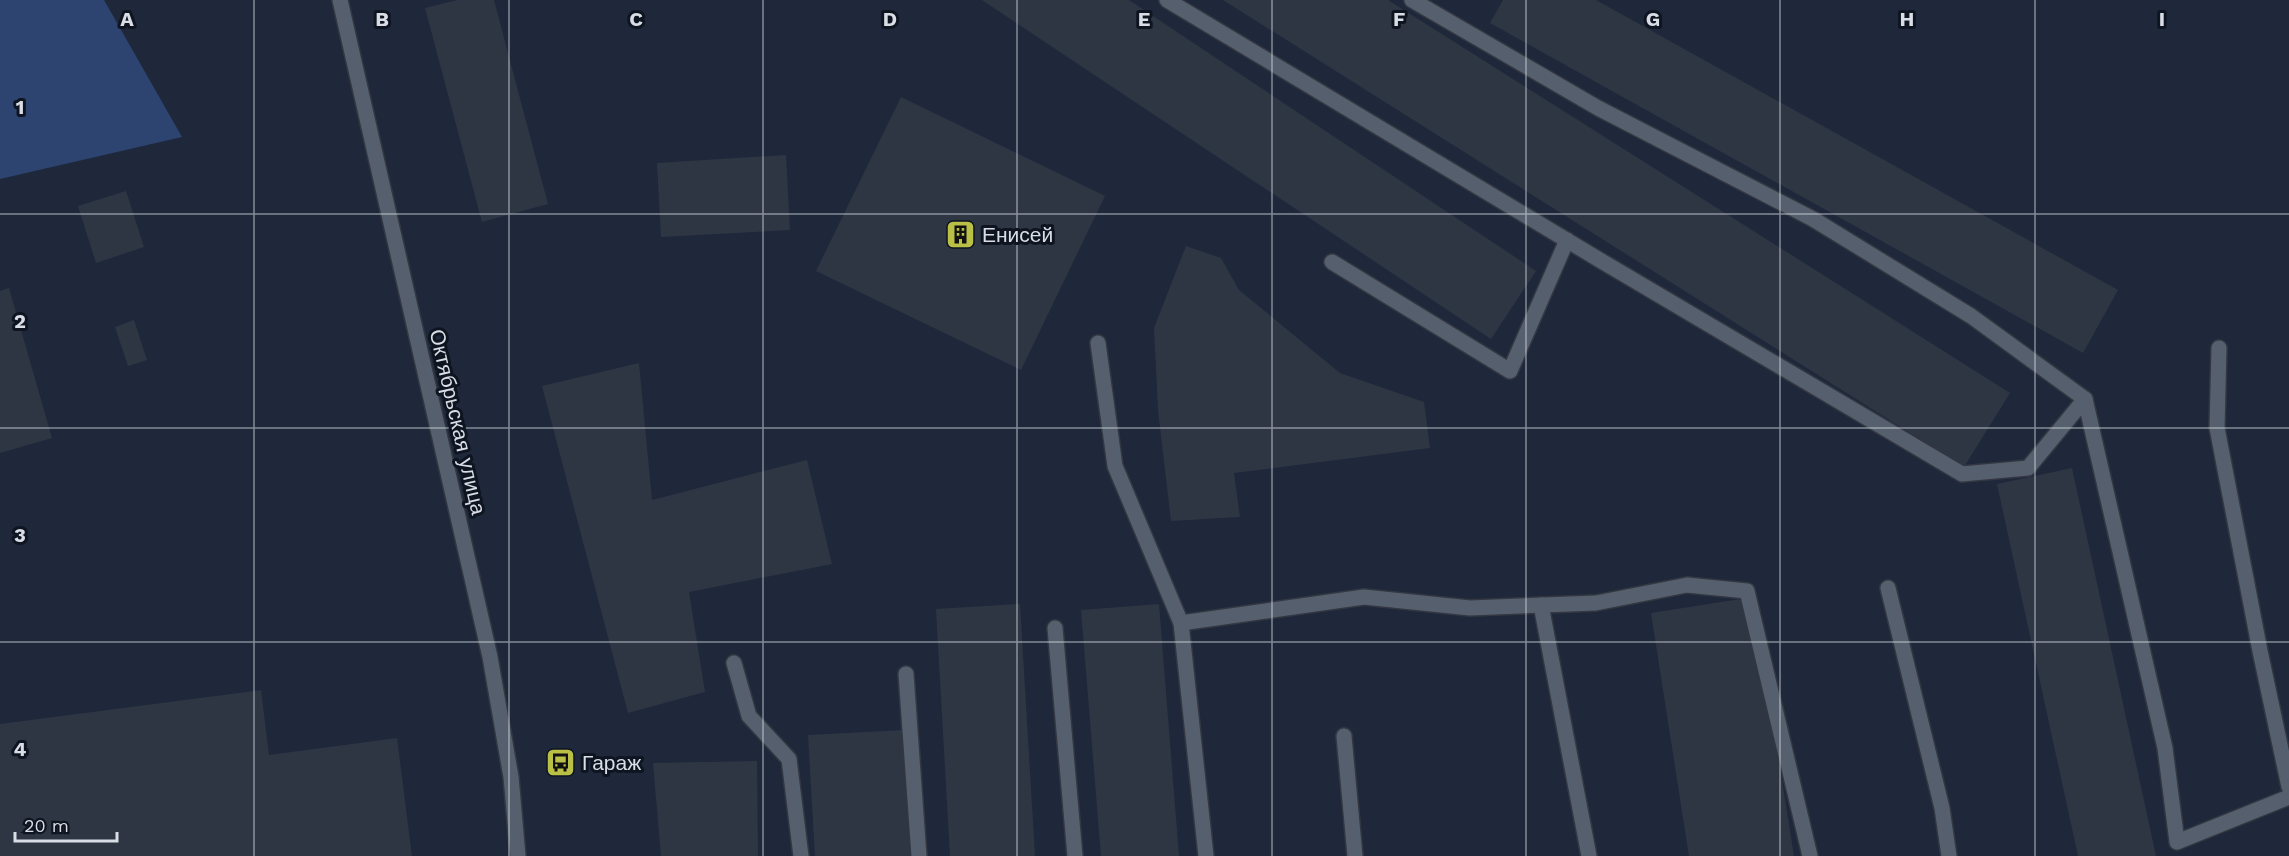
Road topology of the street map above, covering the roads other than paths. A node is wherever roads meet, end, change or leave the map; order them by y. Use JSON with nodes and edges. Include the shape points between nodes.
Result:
{"nodes":[{"id":1,"x":340,"y":0,"type":"edge"},
{"id":2,"x":1167,"y":0,"type":"edge"},
{"id":3,"x":1413,"y":0,"type":"edge"},
{"id":4,"x":1567,"y":240,"type":"junction"},
{"id":5,"x":1332,"y":262,"type":"dead end"},
{"id":6,"x":1098,"y":343,"type":"dead end"},
{"id":7,"x":2220,"y":348,"type":"dead end"},
{"id":8,"x":2085,"y":399,"type":"junction"},
{"id":9,"x":1888,"y":588,"type":"dead end"},
{"id":10,"x":1541,"y":605,"type":"junction"},
{"id":11,"x":1181,"y":623,"type":"junction"},
{"id":12,"x":1055,"y":628,"type":"dead end"},
{"id":13,"x":734,"y":663,"type":"dead end"},
{"id":14,"x":906,"y":674,"type":"dead end"},
{"id":15,"x":1344,"y":736,"type":"dead end"},
{"id":16,"x":2289,"y":787,"type":"edge"},
{"id":17,"x":2289,"y":797,"type":"edge"},
{"id":18,"x":518,"y":856,"type":"edge"},
{"id":19,"x":801,"y":856,"type":"edge"},
{"id":20,"x":919,"y":856,"type":"edge"},
{"id":21,"x":1075,"y":856,"type":"edge"},
{"id":22,"x":1206,"y":856,"type":"edge"},
{"id":23,"x":1354,"y":856,"type":"edge"},
{"id":24,"x":1589,"y":856,"type":"edge"},
{"id":25,"x":1810,"y":856,"type":"edge"},
{"id":26,"x":1948,"y":856,"type":"edge"}],
"edges":[{"from":1,"to":18,"type":"street","name":"Октябрьская улица","via":[[490,657],[511,777]]},
{"from":2,"to":4,"type":"street"},
{"from":3,"to":8,"type":"street","via":[[1599,108],[1813,219],[1971,316]]},
{"from":4,"to":5,"type":"street","via":[[1510,371]]},
{"from":4,"to":8,"type":"street","via":[[1962,474],[2028,468]]},
{"from":6,"to":11,"type":"street","via":[[1115,466]]},
{"from":7,"to":16,"type":"street","via":[[2217,428]]},
{"from":8,"to":17,"type":"street","via":[[2165,748],[2177,842]]},
{"from":9,"to":26,"type":"street","via":[[1942,808]]},
{"from":10,"to":11,"type":"street","via":[[1470,608],[1364,597]]},
{"from":10,"to":24,"type":"street"},
{"from":10,"to":25,"type":"street","via":[[1596,603],[1687,585],[1747,591]]},
{"from":11,"to":22,"type":"street"},
{"from":12,"to":21,"type":"street"},
{"from":13,"to":19,"type":"street","via":[[749,716],[789,759]]},
{"from":14,"to":20,"type":"street"},
{"from":15,"to":23,"type":"street"}]}
